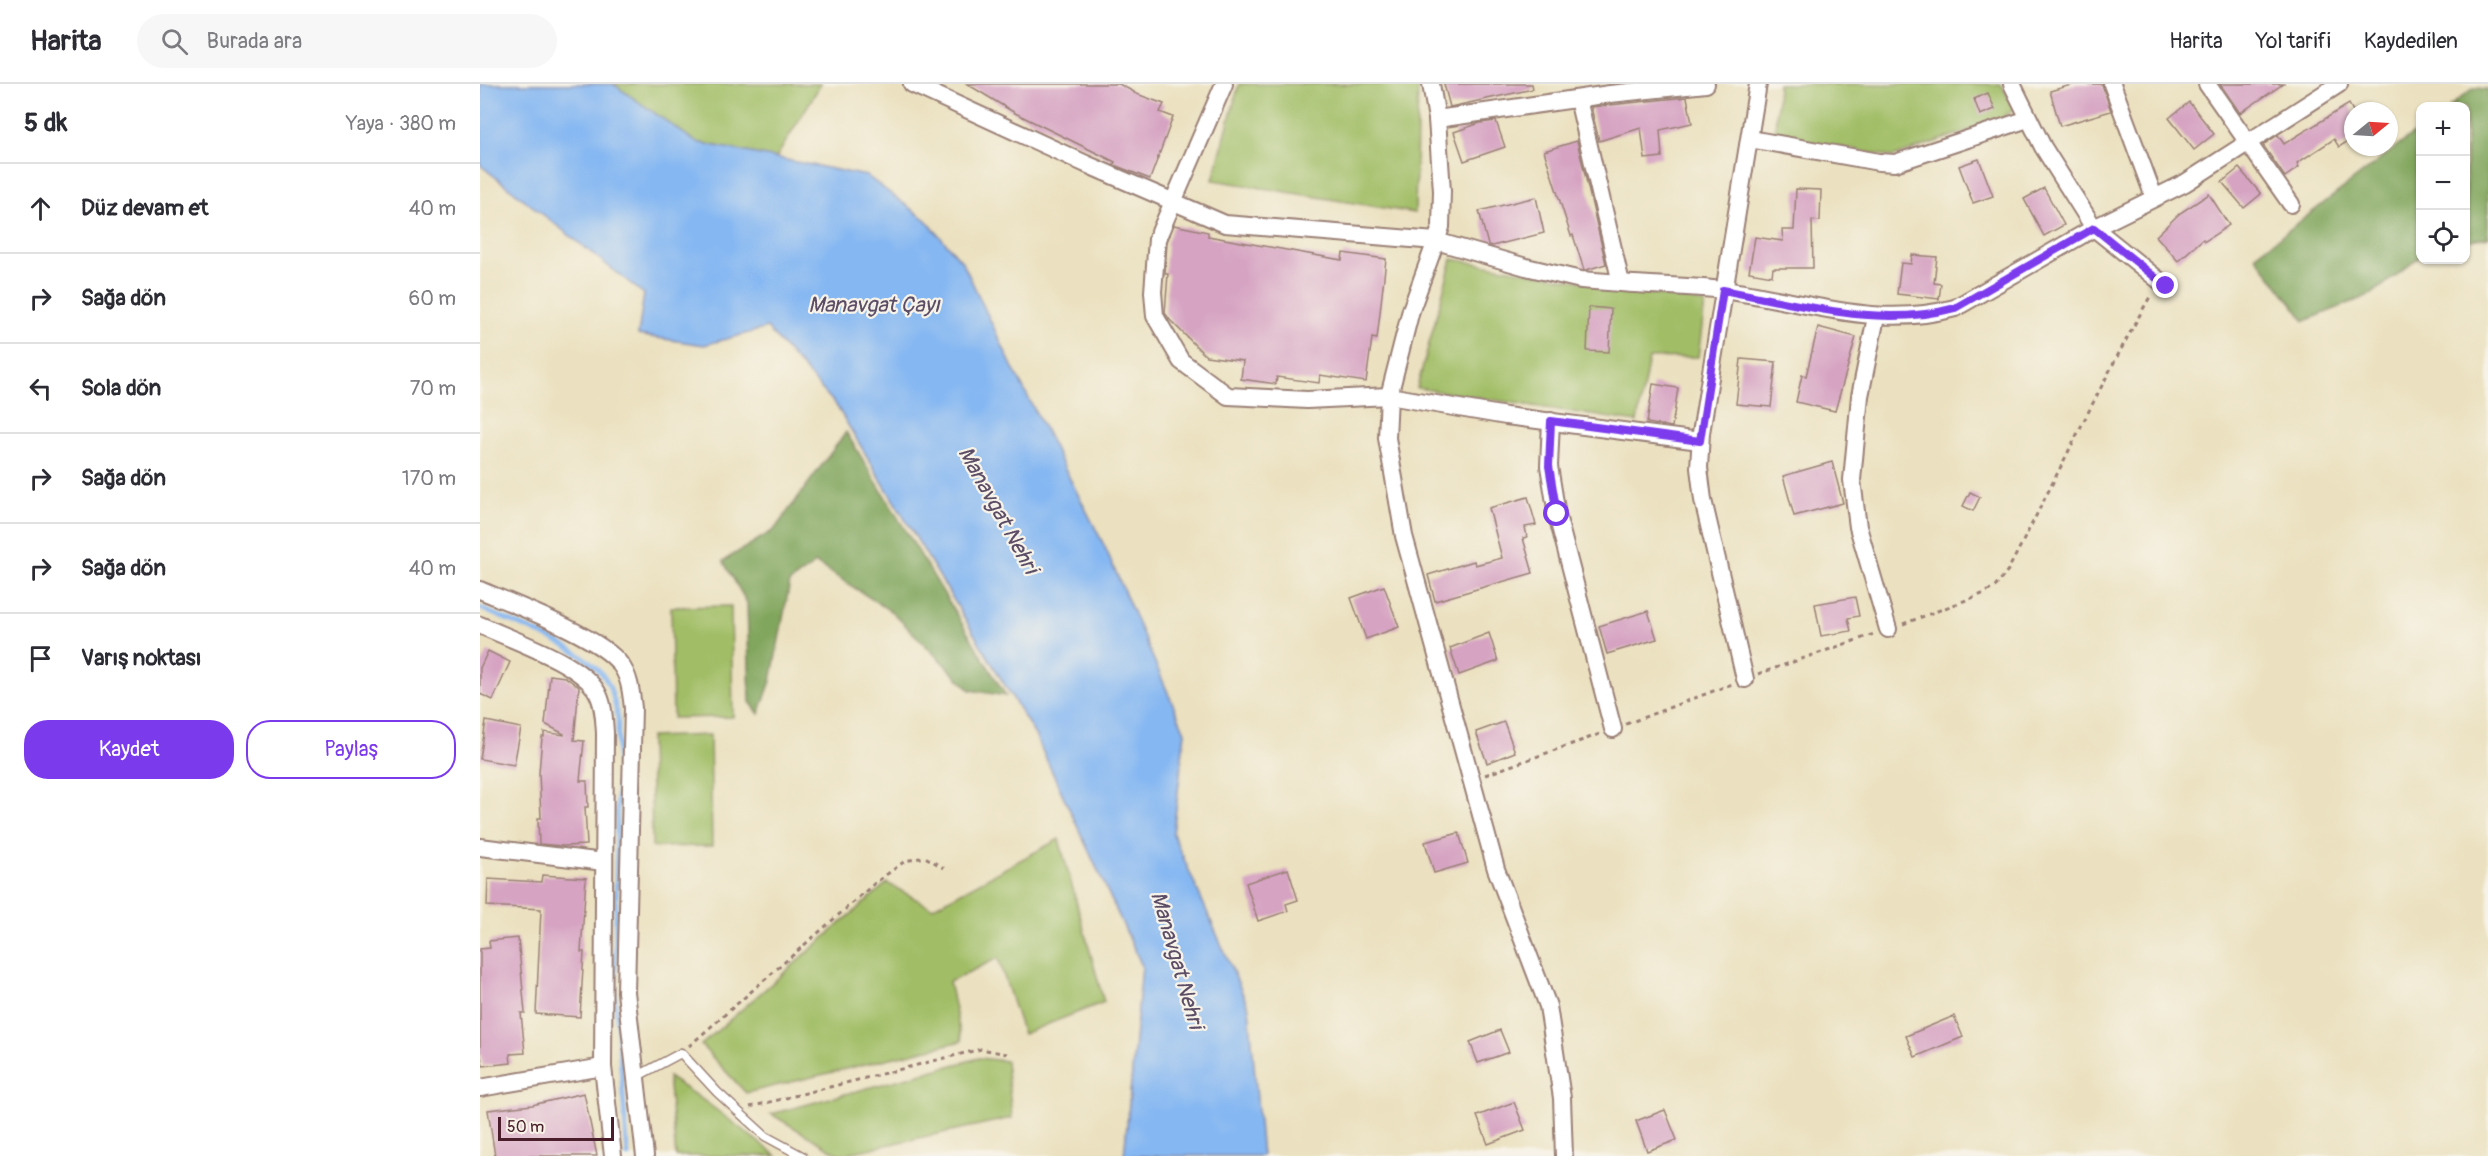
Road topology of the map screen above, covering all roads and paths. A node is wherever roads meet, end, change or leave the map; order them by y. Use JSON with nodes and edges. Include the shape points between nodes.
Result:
{"nodes":[{"id":1,"x":912,"y":84,"type":"edge"},
{"id":2,"x":1224,"y":84,"type":"edge"},
{"id":3,"x":1431,"y":84,"type":"edge"},
{"id":4,"x":1706,"y":84,"type":"edge"},
{"id":5,"x":1758,"y":84,"type":"edge"},
{"id":6,"x":2012,"y":84,"type":"edge"},
{"id":7,"x":2112,"y":84,"type":"edge"},
{"id":8,"x":2207,"y":84,"type":"edge"},
{"id":9,"x":2339,"y":84,"type":"edge"},
{"id":10,"x":1644,"y":87,"type":"edge"},
{"id":11,"x":1578,"y":99,"type":"junction"},
{"id":12,"x":1437,"y":119,"type":"junction"},
{"id":13,"x":2028,"y":119,"type":"junction"},
{"id":14,"x":1750,"y":139,"type":"junction"},
{"id":15,"x":2248,"y":143,"type":"junction"},
{"id":16,"x":2154,"y":197,"type":"junction"},
{"id":17,"x":1172,"y":202,"type":"junction"},
{"id":18,"x":2291,"y":204,"type":"dead end"},
{"id":19,"x":2094,"y":228,"type":"junction"},
{"id":20,"x":1436,"y":241,"type":"junction"},
{"id":21,"x":2162,"y":283,"type":"joint"},
{"id":22,"x":1622,"y":284,"type":"junction"},
{"id":23,"x":1723,"y":290,"type":"junction"},
{"id":24,"x":1876,"y":317,"type":"junction"},
{"id":25,"x":1389,"y":396,"type":"junction"},
{"id":26,"x":1551,"y":421,"type":"junction"},
{"id":27,"x":1700,"y":441,"type":"junction"},
{"id":28,"x":480,"y":590,"type":"edge"},
{"id":29,"x":480,"y":625,"type":"edge"},
{"id":30,"x":1888,"y":629,"type":"junction"},
{"id":31,"x":1744,"y":679,"type":"junction"},
{"id":32,"x":1613,"y":729,"type":"junction"},
{"id":33,"x":1471,"y":780,"type":"junction"},
{"id":34,"x":480,"y":847,"type":"edge"},
{"id":35,"x":604,"y":862,"type":"junction"},
{"id":36,"x":944,"y":868,"type":"dead end"},
{"id":37,"x":681,"y":1053,"type":"junction"},
{"id":38,"x":1007,"y":1054,"type":"dead end"},
{"id":39,"x":603,"y":1067,"type":"junction"},
{"id":40,"x":636,"y":1077,"type":"junction"},
{"id":41,"x":480,"y":1088,"type":"edge"},
{"id":42,"x":737,"y":1110,"type":"junction"},
{"id":43,"x":613,"y":1156,"type":"edge"},
{"id":44,"x":645,"y":1156,"type":"edge"},
{"id":45,"x":802,"y":1156,"type":"edge"},
{"id":46,"x":1564,"y":1156,"type":"edge"}],
"edges":[{"from":1,"to":17,"type":"street"},
{"from":2,"to":17,"type":"street"},
{"from":3,"to":12,"type":"street"},
{"from":4,"to":10,"type":"street"},
{"from":5,"to":14,"type":"street"},
{"from":6,"to":13,"type":"street"},
{"from":7,"to":16,"type":"street"},
{"from":8,"to":15,"type":"street"},
{"from":9,"to":15,"type":"street"},
{"from":10,"to":11,"type":"street"},
{"from":11,"to":12,"type":"street"},
{"from":11,"to":22,"type":"street"},
{"from":12,"to":20,"type":"street","via":[[1442,191],[1441,227]]},
{"from":13,"to":14,"type":"street","via":[[1895,163]]},
{"from":13,"to":19,"type":"street"},
{"from":14,"to":23,"type":"street"},
{"from":15,"to":16,"type":"street","via":[[2185,183]]},
{"from":15,"to":18,"type":"street"},
{"from":16,"to":19,"type":"street"},
{"from":17,"to":20,"type":"street","via":[[1225,224]]},
{"from":17,"to":25,"type":"street","via":[[1157,239],[1153,292],[1155,316],[1181,361],[1228,396],[1307,400]]},
{"from":19,"to":21,"type":"street"},
{"from":19,"to":24,"type":"street","via":[[1955,308],[1931,315]]},
{"from":20,"to":22,"type":"street","via":[[1581,280]]},
{"from":20,"to":25,"type":"street","via":[[1411,310]]},
{"from":21,"to":30,"type":"path","via":[[2125,340],[2071,450],[1996,586],[1976,598]]},
{"from":22,"to":23,"type":"street"},
{"from":23,"to":24,"type":"street"},
{"from":23,"to":27,"type":"street"},
{"from":24,"to":30,"type":"street","via":[[1860,396],[1852,480],[1858,527]]},
{"from":25,"to":26,"type":"street"},
{"from":25,"to":33,"type":"street","via":[[1387,438],[1404,536]]},
{"from":26,"to":27,"type":"street"},
{"from":26,"to":32,"type":"street","via":[[1549,466],[1557,514]]},
{"from":27,"to":31,"type":"street","via":[[1703,500]]},
{"from":28,"to":40,"type":"street","via":[[598,645],[619,662],[630,681],[633,708],[626,992]]},
{"from":29,"to":35,"type":"street","via":[[574,668],[598,694],[605,734]]},
{"from":30,"to":31,"type":"path"},
{"from":31,"to":32,"type":"path"},
{"from":32,"to":33,"type":"path"},
{"from":33,"to":46,"type":"street","via":[[1496,869],[1548,1005],[1562,1098]]},
{"from":34,"to":35,"type":"street"},
{"from":35,"to":39,"type":"street"},
{"from":36,"to":37,"type":"path","via":[[925,857],[904,861]]},
{"from":37,"to":40,"type":"lane"},
{"from":37,"to":42,"type":"lane"},
{"from":38,"to":42,"type":"path","via":[[981,1048]]},
{"from":39,"to":41,"type":"street"},
{"from":39,"to":43,"type":"street"},
{"from":40,"to":44,"type":"street"},
{"from":42,"to":45,"type":"lane","via":[[765,1136]]}]}
